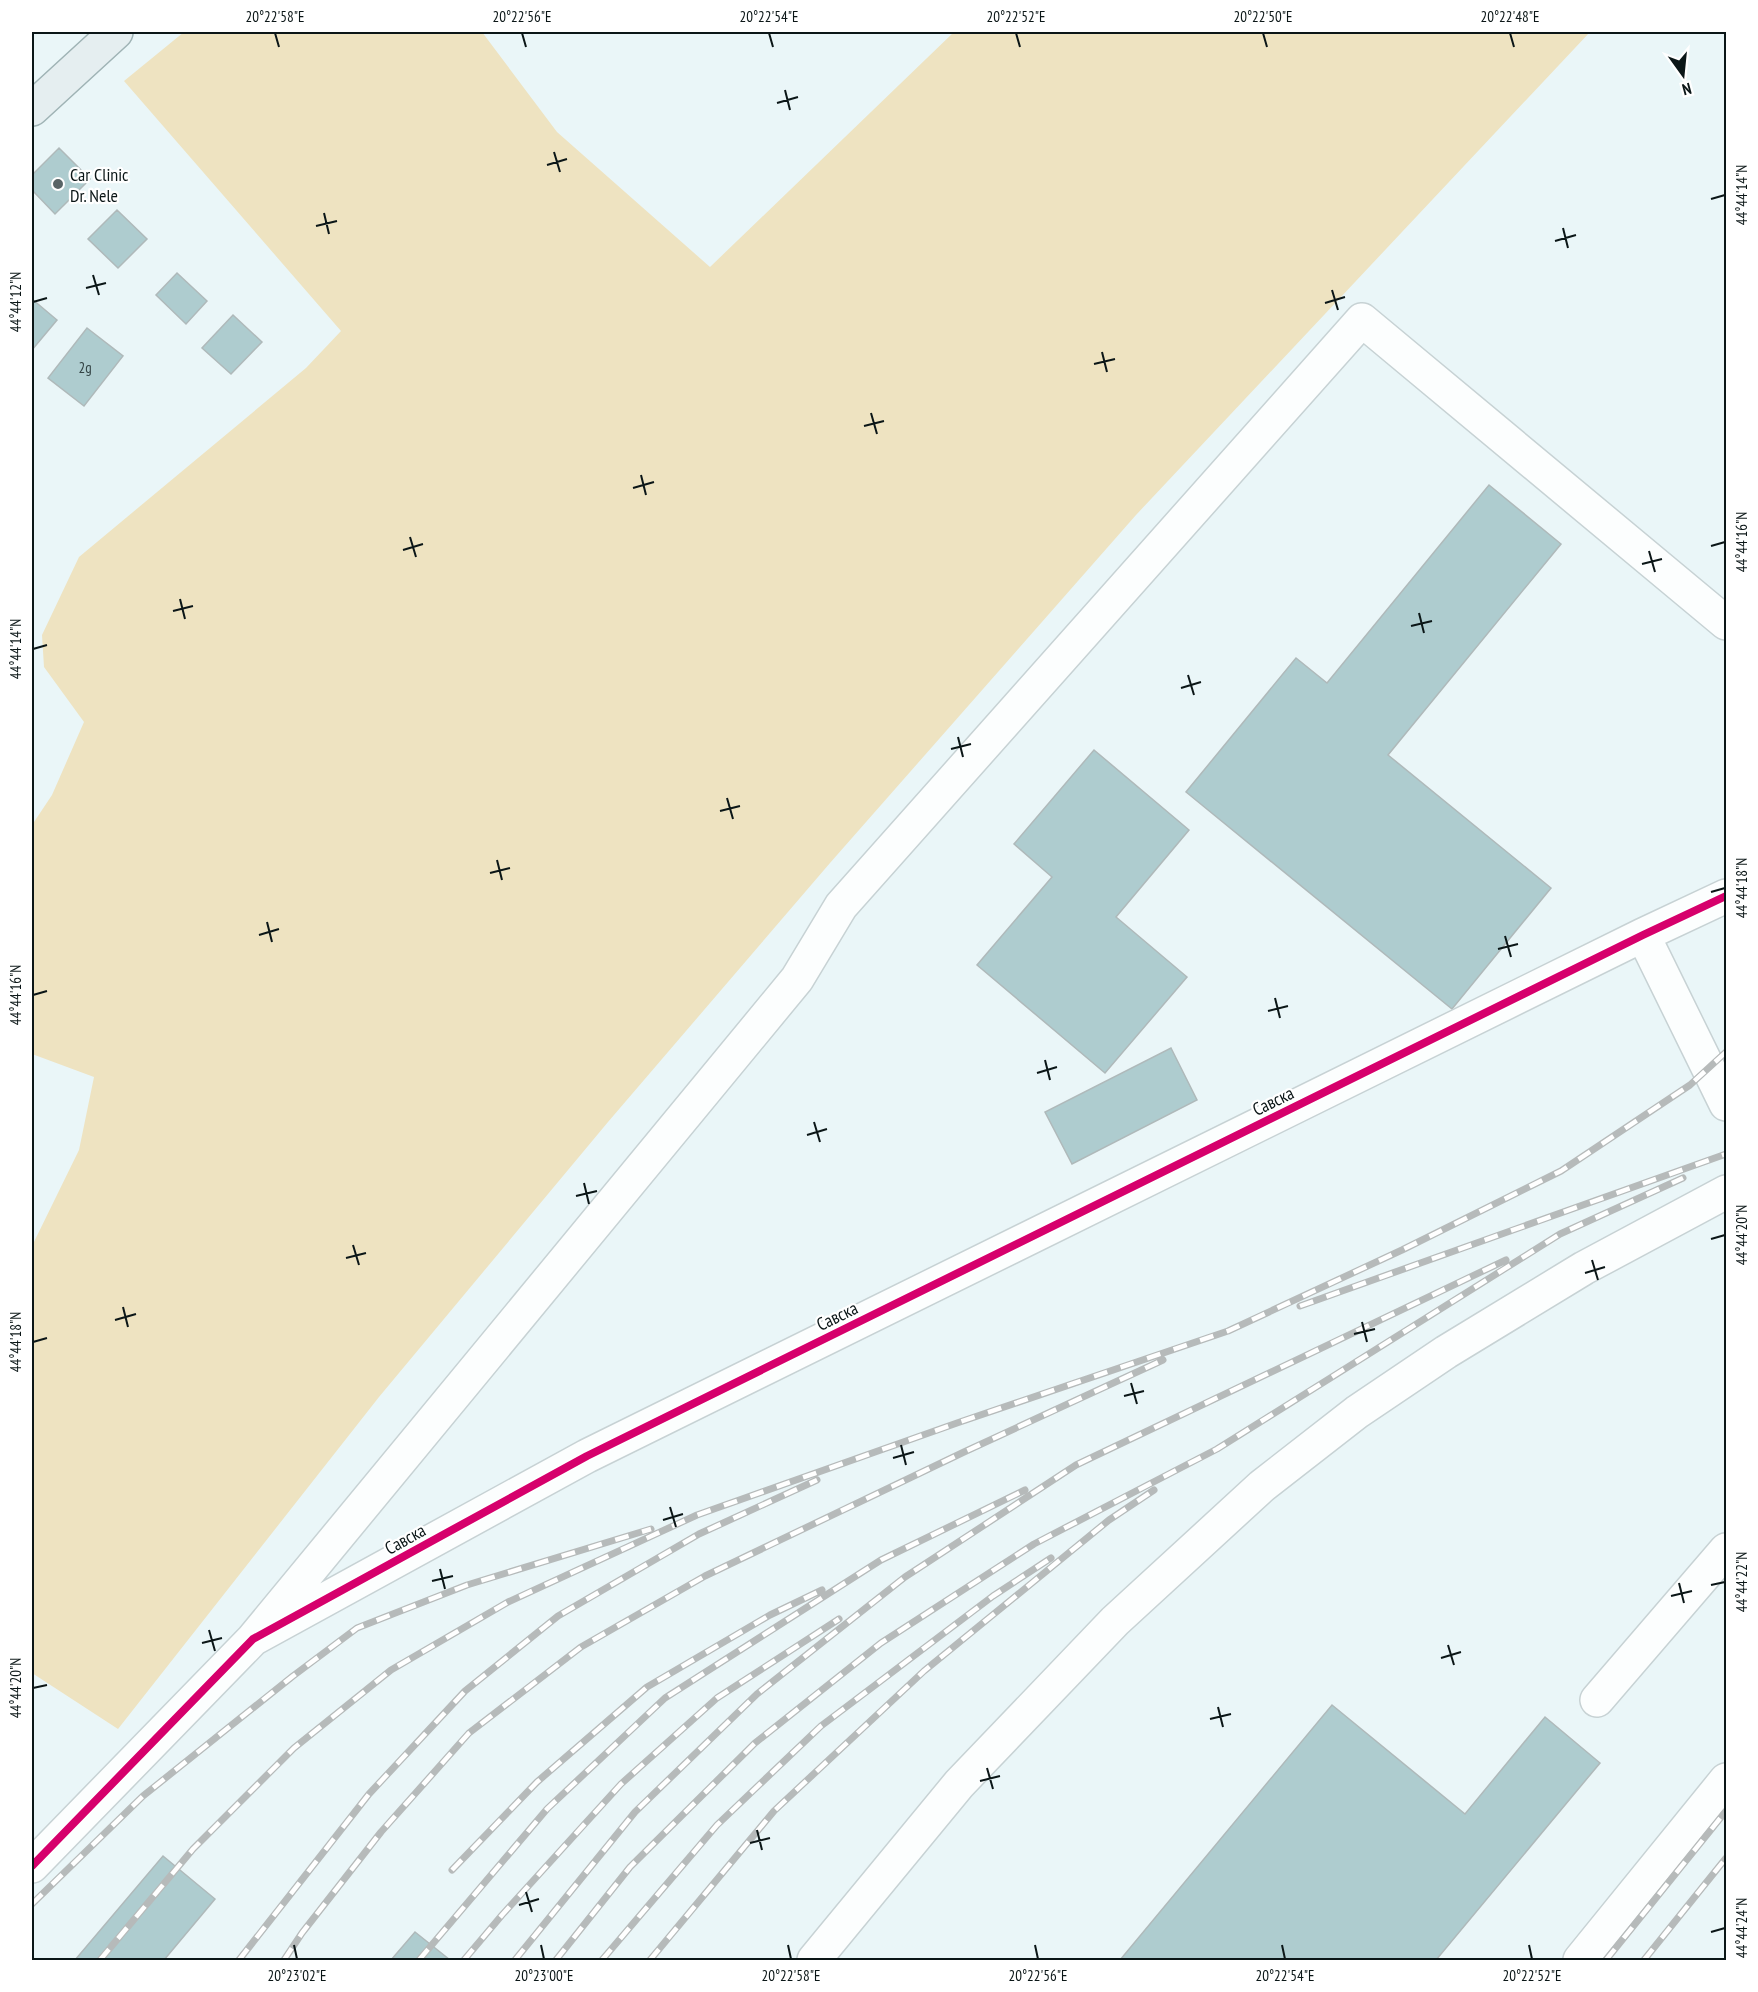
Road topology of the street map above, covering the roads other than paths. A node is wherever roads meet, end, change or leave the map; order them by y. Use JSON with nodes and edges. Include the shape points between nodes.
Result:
{"nodes":[{"id":1,"x":116,"y":32,"type":"edge"},
{"id":2,"x":32,"y":109,"type":"edge"},
{"id":3,"x":1726,"y":623,"type":"edge"},
{"id":4,"x":1726,"y":896,"type":"edge"},
{"id":5,"x":1643,"y":935,"type":"junction"},
{"id":6,"x":1726,"y":1104,"type":"edge"},
{"id":7,"x":1726,"y":1192,"type":"edge"},
{"id":8,"x":1726,"y":1550,"type":"edge"},
{"id":9,"x":253,"y":1639,"type":"junction"},
{"id":10,"x":1597,"y":1700,"type":"dead end"},
{"id":11,"x":1726,"y":1780,"type":"edge"},
{"id":12,"x":32,"y":1866,"type":"edge"},
{"id":13,"x":814,"y":1960,"type":"edge"},
{"id":14,"x":1580,"y":1960,"type":"edge"}],
"edges":[{"from":1,"to":2,"type":"main road"},
{"from":3,"to":9,"type":"street","via":[[1362,320],[841,906],[797,979]]},
{"from":4,"to":5,"type":"street","name":"Савска"},
{"from":5,"to":6,"type":"street"},
{"from":5,"to":9,"type":"street","name":"Савска","via":[[587,1456]]},
{"from":7,"to":13,"type":"street","via":[[1584,1268],[1446,1352],[1357,1412],[1262,1486],[1115,1621],[959,1784]]},
{"from":8,"to":10,"type":"street"},
{"from":9,"to":12,"type":"street","name":"Савска"},
{"from":11,"to":14,"type":"street"}]}
